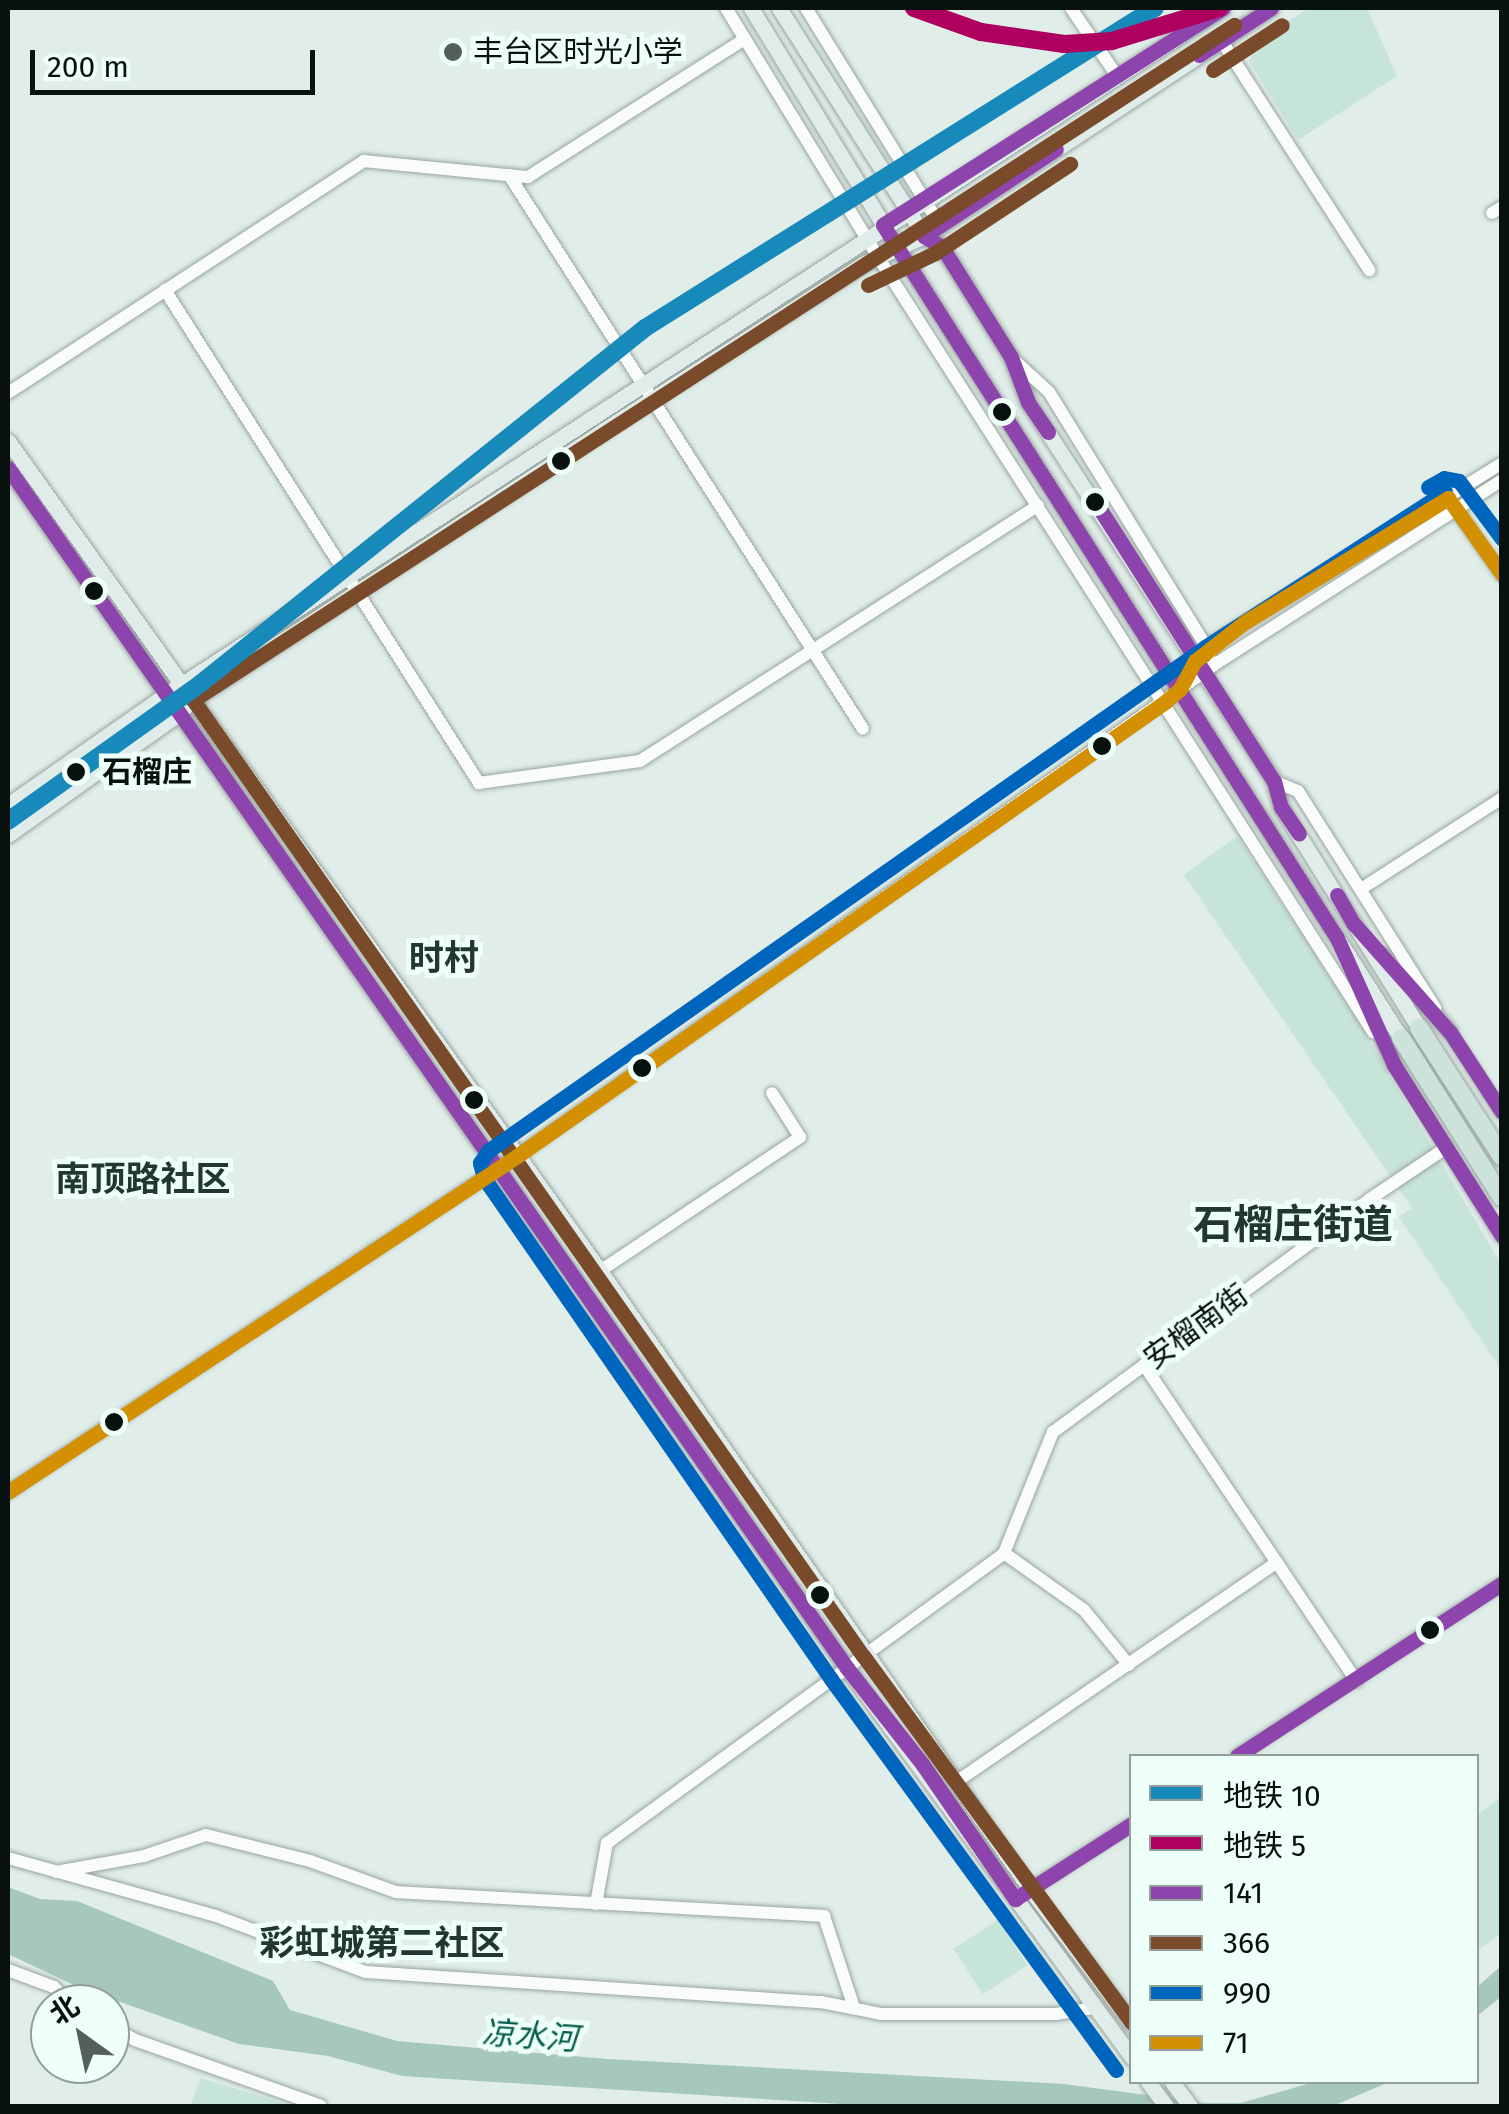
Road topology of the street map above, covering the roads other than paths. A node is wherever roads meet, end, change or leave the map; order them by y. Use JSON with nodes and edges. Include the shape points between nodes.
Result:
{"nodes":[{"id":1,"x":726,"y":8,"type":"edge"},
{"id":2,"x":752,"y":8,"type":"edge"},
{"id":3,"x":780,"y":8,"type":"edge"},
{"id":4,"x":806,"y":8,"type":"edge"},
{"id":5,"x":1071,"y":8,"type":"edge"},
{"id":6,"x":1222,"y":8,"type":"edge"},
{"id":7,"x":1271,"y":8,"type":"edge"},
{"id":8,"x":745,"y":39,"type":"junction"},
{"id":9,"x":1220,"y":40,"type":"junction"},
{"id":10,"x":1117,"y":76,"type":"junction"},
{"id":11,"x":509,"y":175,"type":"junction"},
{"id":12,"x":924,"y":199,"type":"junction"},
{"id":13,"x":907,"y":210,"type":"junction"},
{"id":14,"x":883,"y":225,"type":"junction"},
{"id":15,"x":940,"y":225,"type":"junction"},
{"id":16,"x":866,"y":236,"type":"junction"},
{"id":17,"x":924,"y":236,"type":"junction"},
{"id":18,"x":897,"y":247,"type":"junction"},
{"id":19,"x":878,"y":257,"type":"junction"},
{"id":20,"x":1369,"y":270,"type":"dead end"},
{"id":21,"x":164,"y":290,"type":"junction"},
{"id":22,"x":642,"y":383,"type":"junction"},
{"id":23,"x":8,"y":393,"type":"edge"},
{"id":24,"x":653,"y":400,"type":"junction"},
{"id":25,"x":8,"y":441,"type":"edge"},
{"id":26,"x":1502,"y":463,"type":"edge"},
{"id":27,"x":8,"y":468,"type":"edge"},
{"id":28,"x":1502,"y":480,"type":"edge"},
{"id":29,"x":1452,"y":503,"type":"junction"},
{"id":30,"x":1038,"y":505,"type":"junction"},
{"id":31,"x":1500,"y":576,"type":"edge"},
{"id":32,"x":350,"y":586,"type":"junction"},
{"id":33,"x":813,"y":650,"type":"junction"},
{"id":34,"x":1206,"y":661,"type":"junction"},
{"id":35,"x":182,"y":684,"type":"junction"},
{"id":36,"x":1180,"y":689,"type":"junction"},
{"id":37,"x":165,"y":695,"type":"junction"},
{"id":38,"x":193,"y":698,"type":"junction"},
{"id":39,"x":1165,"y":702,"type":"junction"},
{"id":40,"x":178,"y":714,"type":"junction"},
{"id":41,"x":863,"y":729,"type":"dead end"},
{"id":42,"x":1274,"y":781,"type":"junction"},
{"id":43,"x":1502,"y":798,"type":"edge"},
{"id":44,"x":8,"y":805,"type":"edge"},
{"id":45,"x":8,"y":835,"type":"edge"},
{"id":46,"x":1360,"y":889,"type":"junction"},
{"id":47,"x":1354,"y":924,"type":"junction"},
{"id":48,"x":1337,"y":938,"type":"junction"},
{"id":49,"x":1419,"y":1028,"type":"joint"},
{"id":50,"x":1450,"y":1032,"type":"junction"},
{"id":51,"x":1402,"y":1038,"type":"joint"},
{"id":52,"x":1394,"y":1066,"type":"junction"},
{"id":53,"x":772,"y":1094,"type":"dead end"},
{"id":54,"x":1502,"y":1113,"type":"edge"},
{"id":55,"x":1446,"y":1148,"type":"junction"},
{"id":56,"x":517,"y":1156,"type":"junction"},
{"id":57,"x":1502,"y":1157,"type":"edge"},
{"id":58,"x":500,"y":1167,"type":"junction"},
{"id":59,"x":1502,"y":1198,"type":"edge"},
{"id":60,"x":1502,"y":1237,"type":"edge"},
{"id":61,"x":600,"y":1271,"type":"junction"},
{"id":62,"x":1144,"y":1365,"type":"junction"},
{"id":63,"x":8,"y":1492,"type":"edge"},
{"id":64,"x":1004,"y":1553,"type":"junction"},
{"id":65,"x":1277,"y":1562,"type":"junction"},
{"id":66,"x":1502,"y":1583,"type":"edge"},
{"id":67,"x":866,"y":1654,"type":"junction"},
{"id":68,"x":1129,"y":1665,"type":"junction"},
{"id":69,"x":847,"y":1668,"type":"junction"},
{"id":70,"x":1356,"y":1680,"type":"junction"},
{"id":71,"x":1240,"y":1754,"type":"edge"},
{"id":72,"x":956,"y":1782,"type":"junction"},
{"id":73,"x":1129,"y":1826,"type":"edge"},
{"id":74,"x":8,"y":1858,"type":"edge"},
{"id":75,"x":54,"y":1873,"type":"junction"},
{"id":76,"x":1030,"y":1889,"type":"junction"},
{"id":77,"x":1015,"y":1899,"type":"junction"},
{"id":78,"x":596,"y":1904,"type":"junction"},
{"id":79,"x":8,"y":1970,"type":"edge"},
{"id":80,"x":46,"y":1984,"type":"edge"},
{"id":81,"x":854,"y":2008,"type":"junction"},
{"id":82,"x":1095,"y":2008,"type":"junction"},
{"id":83,"x":1129,"y":2021,"type":"edge"},
{"id":84,"x":130,"y":2037,"type":"edge"},
{"id":85,"x":1129,"y":2054,"type":"edge"},
{"id":86,"x":1150,"y":2084,"type":"edge"},
{"id":87,"x":1174,"y":2084,"type":"edge"},
{"id":88,"x":321,"y":2106,"type":"edge"},
{"id":89,"x":1166,"y":2106,"type":"edge"},
{"id":90,"x":1190,"y":2106,"type":"edge"}],
"edges":[{"from":1,"to":8,"type":"street"},
{"from":2,"to":14,"type":"main road"},
{"from":3,"to":13,"type":"main road"},
{"from":4,"to":12,"type":"street"},
{"from":5,"to":10,"type":"street"},
{"from":6,"to":10,"type":"main road"},
{"from":7,"to":9,"type":"main road"},
{"from":8,"to":11,"type":"street","via":[[528,177]]},
{"from":8,"to":16,"type":"street"},
{"from":9,"to":15,"type":"main road"},
{"from":9,"to":20,"type":"street"},
{"from":10,"to":12,"type":"main road"},
{"from":11,"to":21,"type":"street","via":[[364,161]]},
{"from":11,"to":22,"type":"street"},
{"from":12,"to":13,"type":"main road"},
{"from":12,"to":15,"type":"street"},
{"from":13,"to":14,"type":"main road"},
{"from":13,"to":17,"type":"main road"},
{"from":14,"to":16,"type":"main road"},
{"from":14,"to":18,"type":"main road"},
{"from":15,"to":17,"type":"main road"},
{"from":16,"to":19,"type":"street"},
{"from":16,"to":22,"type":"main road"},
{"from":17,"to":18,"type":"main road"},
{"from":17,"to":34,"type":"main road","via":[[942,247],[1011,357],[1028,402]]},
{"from":18,"to":19,"type":"main road"},
{"from":18,"to":36,"type":"main road"},
{"from":19,"to":24,"type":"main road"},
{"from":19,"to":30,"type":"street"},
{"from":21,"to":23,"type":"street"},
{"from":21,"to":32,"type":"street"},
{"from":22,"to":24,"type":"street"},
{"from":22,"to":32,"type":"main road"},
{"from":24,"to":32,"type":"main road"},
{"from":24,"to":33,"type":"street"},
{"from":25,"to":35,"type":"main road"},
{"from":26,"to":29,"type":"street"},
{"from":27,"to":37,"type":"main road"},
{"from":28,"to":29,"type":"street"},
{"from":29,"to":31,"type":"street"},
{"from":29,"to":34,"type":"street"},
{"from":30,"to":33,"type":"street"},
{"from":30,"to":39,"type":"street"},
{"from":32,"to":33,"type":"street","via":[[480,783],[640,761]]},
{"from":32,"to":35,"type":"main road"},
{"from":32,"to":38,"type":"main road"},
{"from":33,"to":41,"type":"street"},
{"from":34,"to":36,"type":"street"},
{"from":34,"to":42,"type":"main road"},
{"from":35,"to":37,"type":"main road"},
{"from":35,"to":38,"type":"main road"},
{"from":36,"to":39,"type":"street"},
{"from":36,"to":48,"type":"main road"},
{"from":37,"to":40,"type":"main road"},
{"from":37,"to":44,"type":"main road"},
{"from":38,"to":40,"type":"main road"},
{"from":38,"to":56,"type":"main road"},
{"from":39,"to":52,"type":"street"},
{"from":39,"to":56,"type":"street"},
{"from":40,"to":45,"type":"main road"},
{"from":40,"to":58,"type":"main road"},
{"from":42,"to":46,"type":"street","via":[[1298,791]]},
{"from":42,"to":47,"type":"main road","via":[[1282,806]]},
{"from":43,"to":46,"type":"street"},
{"from":46,"to":50,"type":"street"},
{"from":47,"to":49,"type":"main road"},
{"from":47,"to":50,"type":"main road"},
{"from":48,"to":51,"type":"main road"},
{"from":48,"to":52,"type":"main road"},
{"from":49,"to":57,"type":"highway"},
{"from":50,"to":54,"type":"street"},
{"from":51,"to":59,"type":"highway"},
{"from":52,"to":55,"type":"street"},
{"from":53,"to":61,"type":"street","via":[[800,1137]]},
{"from":55,"to":60,"type":"street"},
{"from":55,"to":62,"type":"street","name":"安榴南街"},
{"from":56,"to":58,"type":"street"},
{"from":56,"to":61,"type":"main road"},
{"from":58,"to":63,"type":"street"},
{"from":58,"to":69,"type":"main road"},
{"from":61,"to":67,"type":"main road"},
{"from":62,"to":64,"type":"street","name":"安榴南街","via":[[1053,1432]]},
{"from":62,"to":65,"type":"street"},
{"from":64,"to":67,"type":"street"},
{"from":64,"to":68,"type":"street","via":[[1084,1610]]},
{"from":65,"to":68,"type":"street"},
{"from":65,"to":70,"type":"street"},
{"from":66,"to":70,"type":"street"},
{"from":67,"to":69,"type":"street"},
{"from":67,"to":72,"type":"main road"},
{"from":68,"to":72,"type":"street"},
{"from":69,"to":77,"type":"main road"},
{"from":69,"to":78,"type":"street","via":[[607,1843]]},
{"from":70,"to":71,"type":"street"},
{"from":72,"to":76,"type":"main road"},
{"from":73,"to":76,"type":"street"},
{"from":74,"to":75,"type":"street"},
{"from":75,"to":78,"type":"street","via":[[144,1856],[206,1834],[396,1892]]},
{"from":75,"to":81,"type":"street","via":[[216,1916],[366,1972]]},
{"from":76,"to":77,"type":"street"},
{"from":76,"to":83,"type":"main road"},
{"from":77,"to":82,"type":"main road"},
{"from":78,"to":81,"type":"street","via":[[824,1916]]},
{"from":79,"to":80,"type":"street"},
{"from":81,"to":82,"type":"street","via":[[881,2014]]},
{"from":82,"to":85,"type":"main road"},
{"from":84,"to":88,"type":"street"},
{"from":86,"to":89,"type":"main road"},
{"from":87,"to":90,"type":"main road"}]}
